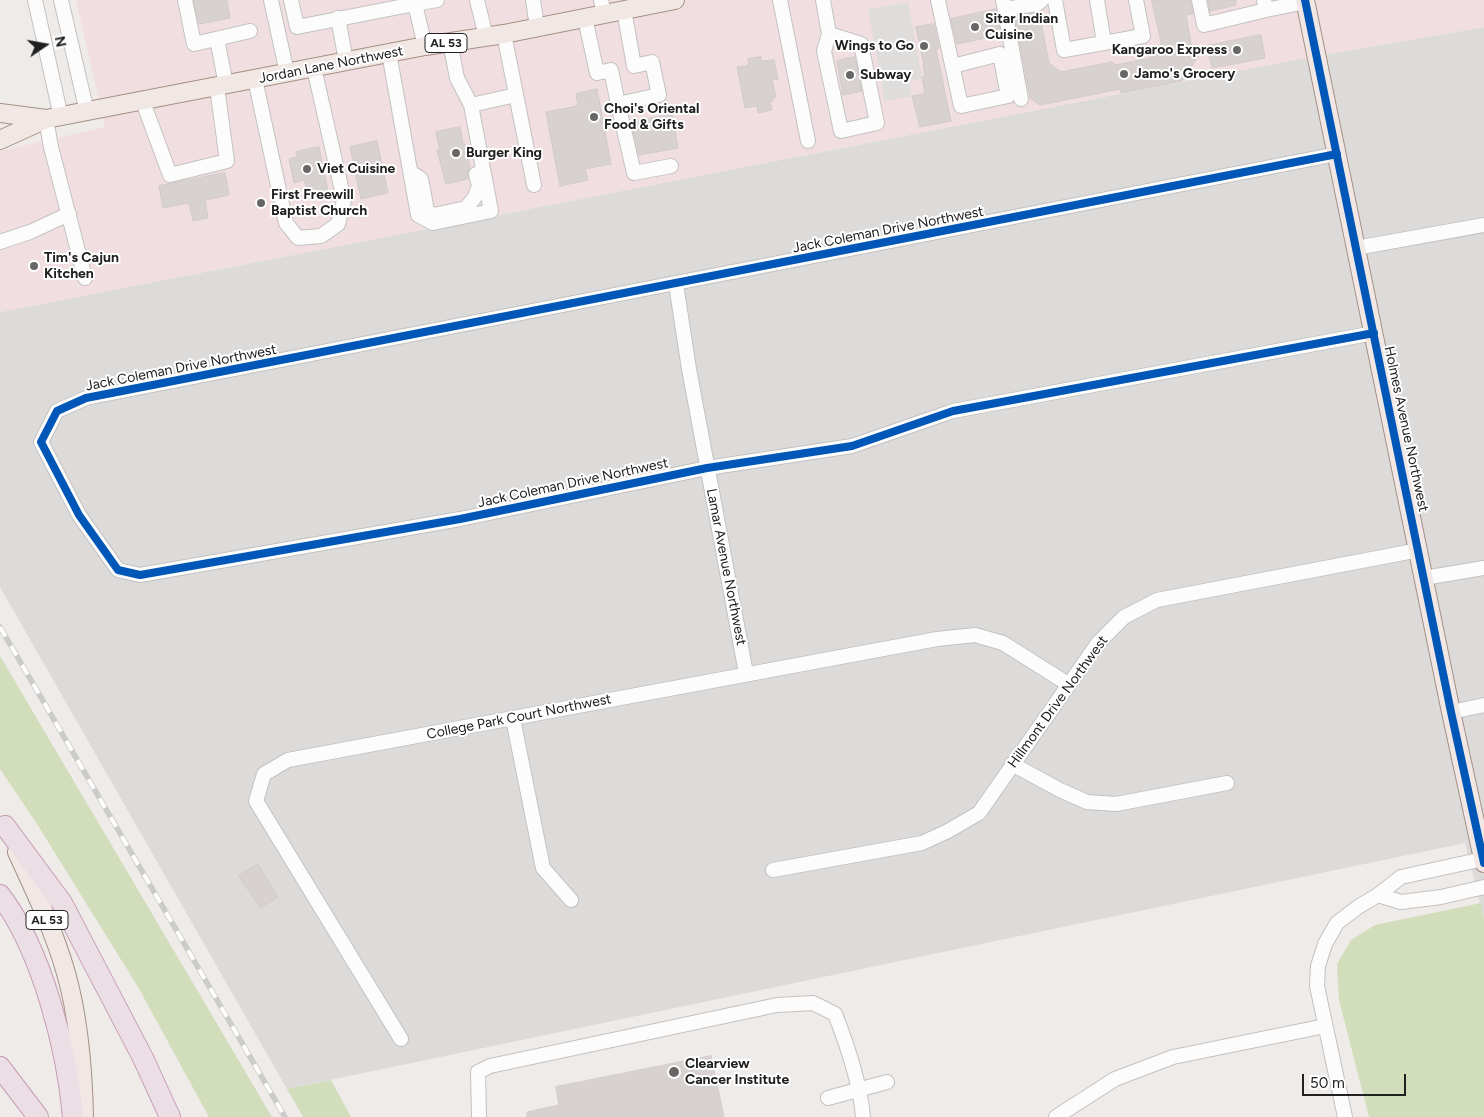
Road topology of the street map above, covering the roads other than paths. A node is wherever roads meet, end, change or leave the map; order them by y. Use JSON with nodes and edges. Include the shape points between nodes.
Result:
{"nodes":[{"id":1,"x":35,"y":0,"type":"edge"},
{"id":2,"x":61,"y":0,"type":"edge"},
{"id":3,"x":185,"y":0,"type":"edge"},
{"id":4,"x":271,"y":0,"type":"edge"},
{"id":5,"x":291,"y":0,"type":"edge"},
{"id":6,"x":437,"y":0,"type":"edge"},
{"id":7,"x":477,"y":0,"type":"edge"},
{"id":8,"x":533,"y":0,"type":"edge"},
{"id":9,"x":675,"y":0,"type":"edge"},
{"id":10,"x":780,"y":0,"type":"edge"},
{"id":11,"x":822,"y":0,"type":"edge"},
{"id":12,"x":938,"y":0,"type":"edge"},
{"id":13,"x":1042,"y":0,"type":"edge"},
{"id":14,"x":1055,"y":0,"type":"edge"},
{"id":15,"x":1097,"y":0,"type":"edge"},
{"id":16,"x":1136,"y":0,"type":"edge"},
{"id":17,"x":1199,"y":0,"type":"edge"},
{"id":18,"x":1305,"y":1,"type":"edge"},
{"id":19,"x":415,"y":4,"type":"junction"},
{"id":20,"x":1004,"y":4,"type":"edge"},
{"id":21,"x":1265,"y":5,"type":"edge"},
{"id":22,"x":603,"y":7,"type":"edge"},
{"id":23,"x":624,"y":10,"type":"junction"},
{"id":24,"x":338,"y":18,"type":"junction"},
{"id":25,"x":586,"y":18,"type":"junction"},
{"id":26,"x":537,"y":27,"type":"junction"},
{"id":27,"x":250,"y":31,"type":"dead end"},
{"id":28,"x":504,"y":34,"type":"junction"},
{"id":29,"x":829,"y":34,"type":"junction"},
{"id":30,"x":486,"y":37,"type":"junction"},
{"id":31,"x":217,"y":39,"type":"junction"},
{"id":32,"x":450,"y":42,"type":"junction"},
{"id":33,"x":1104,"y":44,"type":"junction"},
{"id":34,"x":425,"y":46,"type":"junction"},
{"id":35,"x":389,"y":53,"type":"junction"},
{"id":36,"x":346,"y":61,"type":"junction"},
{"id":37,"x":634,"y":66,"type":"junction"},
{"id":38,"x":952,"y":66,"type":"junction"},
{"id":39,"x":314,"y":68,"type":"junction"},
{"id":40,"x":612,"y":70,"type":"junction"},
{"id":41,"x":288,"y":73,"type":"junction"},
{"id":42,"x":255,"y":80,"type":"junction"},
{"id":43,"x":222,"y":86,"type":"junction"},
{"id":44,"x":516,"y":95,"type":"junction"},
{"id":45,"x":1021,"y":99,"type":"dead end"},
{"id":46,"x":143,"y":102,"type":"junction"},
{"id":47,"x":618,"y":104,"type":"junction"},
{"id":48,"x":471,"y":105,"type":"junction"},
{"id":49,"x":87,"y":112,"type":"junction"},
{"id":50,"x":0,"y":113,"type":"edge"},
{"id":51,"x":53,"y":118,"type":"junction"},
{"id":52,"x":0,"y":140,"type":"edge"},
{"id":53,"x":808,"y":141,"type":"dead end"},
{"id":54,"x":1337,"y":154,"type":"junction"},
{"id":55,"x":670,"y":166,"type":"dead end"},
{"id":56,"x":410,"y":170,"type":"junction"},
{"id":57,"x":534,"y":184,"type":"dead end"},
{"id":58,"x":69,"y":214,"type":"junction"},
{"id":59,"x":1484,"y":225,"type":"edge"},
{"id":60,"x":0,"y":242,"type":"edge"},
{"id":61,"x":1356,"y":248,"type":"junction"},
{"id":62,"x":85,"y":278,"type":"dead end"},
{"id":63,"x":676,"y":284,"type":"junction"},
{"id":64,"x":1374,"y":333,"type":"junction"},
{"id":65,"x":707,"y":468,"type":"junction"},
{"id":66,"x":1418,"y":550,"type":"junction"},
{"id":67,"x":1484,"y":568,"type":"edge"},
{"id":68,"x":1424,"y":578,"type":"junction"},
{"id":69,"x":746,"y":674,"type":"junction"},
{"id":70,"x":1068,"y":684,"type":"junction"},
{"id":71,"x":1484,"y":705,"type":"edge"},
{"id":72,"x":1451,"y":712,"type":"junction"},
{"id":73,"x":513,"y":719,"type":"junction"},
{"id":74,"x":1012,"y":764,"type":"junction"},
{"id":75,"x":1227,"y":783,"type":"dead end"},
{"id":76,"x":3,"y":822,"type":"edge"},
{"id":77,"x":1484,"y":861,"type":"edge"},
{"id":78,"x":773,"y":870,"type":"dead end"},
{"id":79,"x":1484,"y":887,"type":"edge"},
{"id":80,"x":0,"y":894,"type":"edge"},
{"id":81,"x":1378,"y":895,"type":"junction"},
{"id":82,"x":571,"y":900,"type":"dead end"},
{"id":83,"x":1325,"y":1026,"type":"junction"},
{"id":84,"x":401,"y":1039,"type":"dead end"},
{"id":85,"x":0,"y":1067,"type":"edge"},
{"id":86,"x":887,"y":1082,"type":"dead end"},
{"id":87,"x":859,"y":1089,"type":"junction"},
{"id":88,"x":828,"y":1098,"type":"dead end"},
{"id":89,"x":479,"y":1115,"type":"dead end"},
{"id":90,"x":38,"y":1117,"type":"edge"},
{"id":91,"x":73,"y":1117,"type":"edge"},
{"id":92,"x":84,"y":1117,"type":"edge"},
{"id":93,"x":170,"y":1117,"type":"edge"},
{"id":94,"x":863,"y":1117,"type":"edge"},
{"id":95,"x":1056,"y":1117,"type":"edge"},
{"id":96,"x":1345,"y":1117,"type":"edge"}],
"edges":[{"from":1,"to":51,"type":"street"},
{"from":2,"to":49,"type":"street"},
{"from":3,"to":31,"type":"street","via":[[194,44]]},
{"from":4,"to":41,"type":"street"},
{"from":5,"to":24,"type":"street","via":[[297,27]]},
{"from":6,"to":19,"type":"street"},
{"from":7,"to":30,"type":"street"},
{"from":8,"to":26,"type":"street"},
{"from":9,"to":23,"type":"main road","name":"Jordan Lane Northwest","number":"AL 53"},
{"from":10,"to":53,"type":"street"},
{"from":11,"to":29,"type":"street"},
{"from":12,"to":38,"type":"street"},
{"from":13,"to":20,"type":"street","via":[[1037,4]]},
{"from":14,"to":33,"type":"street","via":[[1064,50]]},
{"from":15,"to":33,"type":"street"},
{"from":16,"to":33,"type":"street","via":[[1143,36]]},
{"from":17,"to":21,"type":"street","via":[[1204,25]]},
{"from":18,"to":21,"type":"street"},
{"from":18,"to":54,"type":"main road","name":"Holmes Avenue Northwest"},
{"from":19,"to":24,"type":"street"},
{"from":19,"to":34,"type":"street"},
{"from":20,"to":45,"type":"street"},
{"from":22,"to":23,"type":"main road","name":"Jordan Lane Northwest","number":"AL 53"},
{"from":22,"to":25,"type":"main road","name":"Jordan Lane Northwest","number":"AL 53"},
{"from":23,"to":37,"type":"street"},
{"from":24,"to":36,"type":"street"},
{"from":25,"to":26,"type":"main road","name":"Jordan Lane Northwest","number":"AL 53"},
{"from":25,"to":40,"type":"street","via":[[597,73]]},
{"from":26,"to":28,"type":"main road","name":"Jordan Lane Northwest","number":"AL 53"},
{"from":27,"to":31,"type":"street"},
{"from":28,"to":30,"type":"main road","name":"Jordan Lane Northwest","number":"AL 53"},
{"from":28,"to":44,"type":"street"},
{"from":29,"to":29,"type":"street","via":[[824,51],[841,131],[877,123],[861,44]]},
{"from":30,"to":32,"type":"main road","name":"Jordan Lane Northwest","number":"AL 53"},
{"from":31,"to":43,"type":"street"},
{"from":32,"to":34,"type":"main road","name":"Jordan Lane Northwest","number":"AL 53"},
{"from":32,"to":48,"type":"street","via":[[457,78]]},
{"from":34,"to":35,"type":"main road","name":"Jordan Lane Northwest","number":"AL 53"},
{"from":35,"to":36,"type":"main road","name":"Jordan Lane Northwest","number":"AL 53"},
{"from":35,"to":56,"type":"street"},
{"from":36,"to":39,"type":"main road","name":"Jordan Lane Northwest","number":"AL 53"},
{"from":37,"to":40,"type":"street"},
{"from":37,"to":47,"type":"street","via":[[652,62],[659,95]]},
{"from":38,"to":38,"type":"street","via":[[1000,54],[1008,96],[961,106]]},
{"from":39,"to":41,"type":"main road","name":"Jordan Lane Northwest","number":"AL 53"},
{"from":39,"to":42,"type":"street","via":[[344,200],[338,224],[321,236],[298,238],[286,223]]},
{"from":40,"to":47,"type":"street"},
{"from":41,"to":42,"type":"main road","name":"Jordan Lane Northwest","number":"AL 53"},
{"from":42,"to":43,"type":"main road","name":"Jordan Lane Northwest","number":"AL 53"},
{"from":43,"to":46,"type":"main road","name":"Jordan Lane Northwest","number":"AL 53"},
{"from":43,"to":46,"type":"street","via":[[227,161],[170,175]]},
{"from":44,"to":48,"type":"street"},
{"from":44,"to":57,"type":"street"},
{"from":46,"to":49,"type":"main road","name":"Jordan Lane Northwest","number":"AL 53"},
{"from":47,"to":55,"type":"street","via":[[634,173]]},
{"from":48,"to":56,"type":"street","via":[[466,122],[479,186],[466,208],[434,215],[427,211],[421,179]]},
{"from":48,"to":56,"type":"street","via":[[491,211],[433,223],[418,215]]},
{"from":49,"to":51,"type":"main road","name":"Jordan Lane Northwest","number":"AL 53"},
{"from":50,"to":51,"type":"main road","name":"Jordan Lane Northwest","number":"AL 53"},
{"from":51,"to":52,"type":"main road","name":"Jordan Lane Northwest","number":"AL 53"},
{"from":51,"to":58,"type":"street"},
{"from":54,"to":61,"type":"main road","name":"Holmes Avenue Northwest"},
{"from":54,"to":63,"type":"street","name":"Jack Coleman Drive Northwest"},
{"from":58,"to":60,"type":"street"},
{"from":58,"to":62,"type":"street"},
{"from":59,"to":61,"type":"street"},
{"from":61,"to":64,"type":"main road","name":"Holmes Avenue Northwest"},
{"from":63,"to":65,"type":"street","name":"Lamar Avenue Northwest"},
{"from":63,"to":65,"type":"street","name":"Jack Coleman Drive Northwest","via":[[86,398],[57,411],[41,442],[79,516],[118,570],[140,576],[460,519]]},
{"from":64,"to":65,"type":"street","name":"Jack Coleman Drive Northwest","via":[[953,411],[852,446]]},
{"from":64,"to":66,"type":"main road","name":"Holmes Avenue Northwest"},
{"from":65,"to":69,"type":"street","name":"Lamar Avenue Northwest"},
{"from":66,"to":68,"type":"main road","name":"Holmes Avenue Northwest"},
{"from":66,"to":70,"type":"street","name":"Hillmont Drive Northwest","via":[[1158,600],[1124,616],[1098,643]]},
{"from":67,"to":68,"type":"street"},
{"from":68,"to":72,"type":"main road","name":"Holmes Avenue Northwest"},
{"from":69,"to":70,"type":"street","name":"College Park Court Northwest","via":[[975,635],[1002,643]]},
{"from":69,"to":73,"type":"street","name":"College Park Court Northwest"},
{"from":70,"to":74,"type":"street","name":"Hillmont Drive Northwest"},
{"from":71,"to":72,"type":"street"},
{"from":72,"to":77,"type":"main road","name":"Holmes Avenue Northwest"},
{"from":73,"to":82,"type":"street","via":[[543,868]]},
{"from":73,"to":84,"type":"street","name":"College Park Court Northwest","via":[[288,760],[264,774],[256,801]]},
{"from":74,"to":75,"type":"street","via":[[1087,802],[1106,804]]},
{"from":74,"to":78,"type":"street","name":"Hillmont Drive Northwest","via":[[979,813],[922,843]]},
{"from":76,"to":92,"type":"main road","number":"AL 53","via":[[44,909],[66,973],[77,1028]]},
{"from":76,"to":93,"type":"highway","via":[[62,903]]},
{"from":77,"to":81,"type":"street","via":[[1401,877]]},
{"from":79,"to":81,"type":"street","via":[[1401,902]]},
{"from":80,"to":91,"type":"highway","via":[[28,944],[47,991],[67,1073]]},
{"from":81,"to":83,"type":"street","via":[[1337,923],[1325,944],[1318,966],[1317,986]]},
{"from":83,"to":95,"type":"street","via":[[1173,1057],[1115,1079]]},
{"from":83,"to":96,"type":"street"},
{"from":85,"to":90,"type":"highway"},
{"from":86,"to":87,"type":"street"},
{"from":87,"to":88,"type":"street"},
{"from":87,"to":89,"type":"street","via":[[835,1014],[814,1003],[777,1004],[490,1066],[478,1072]]},
{"from":87,"to":94,"type":"street"}]}
